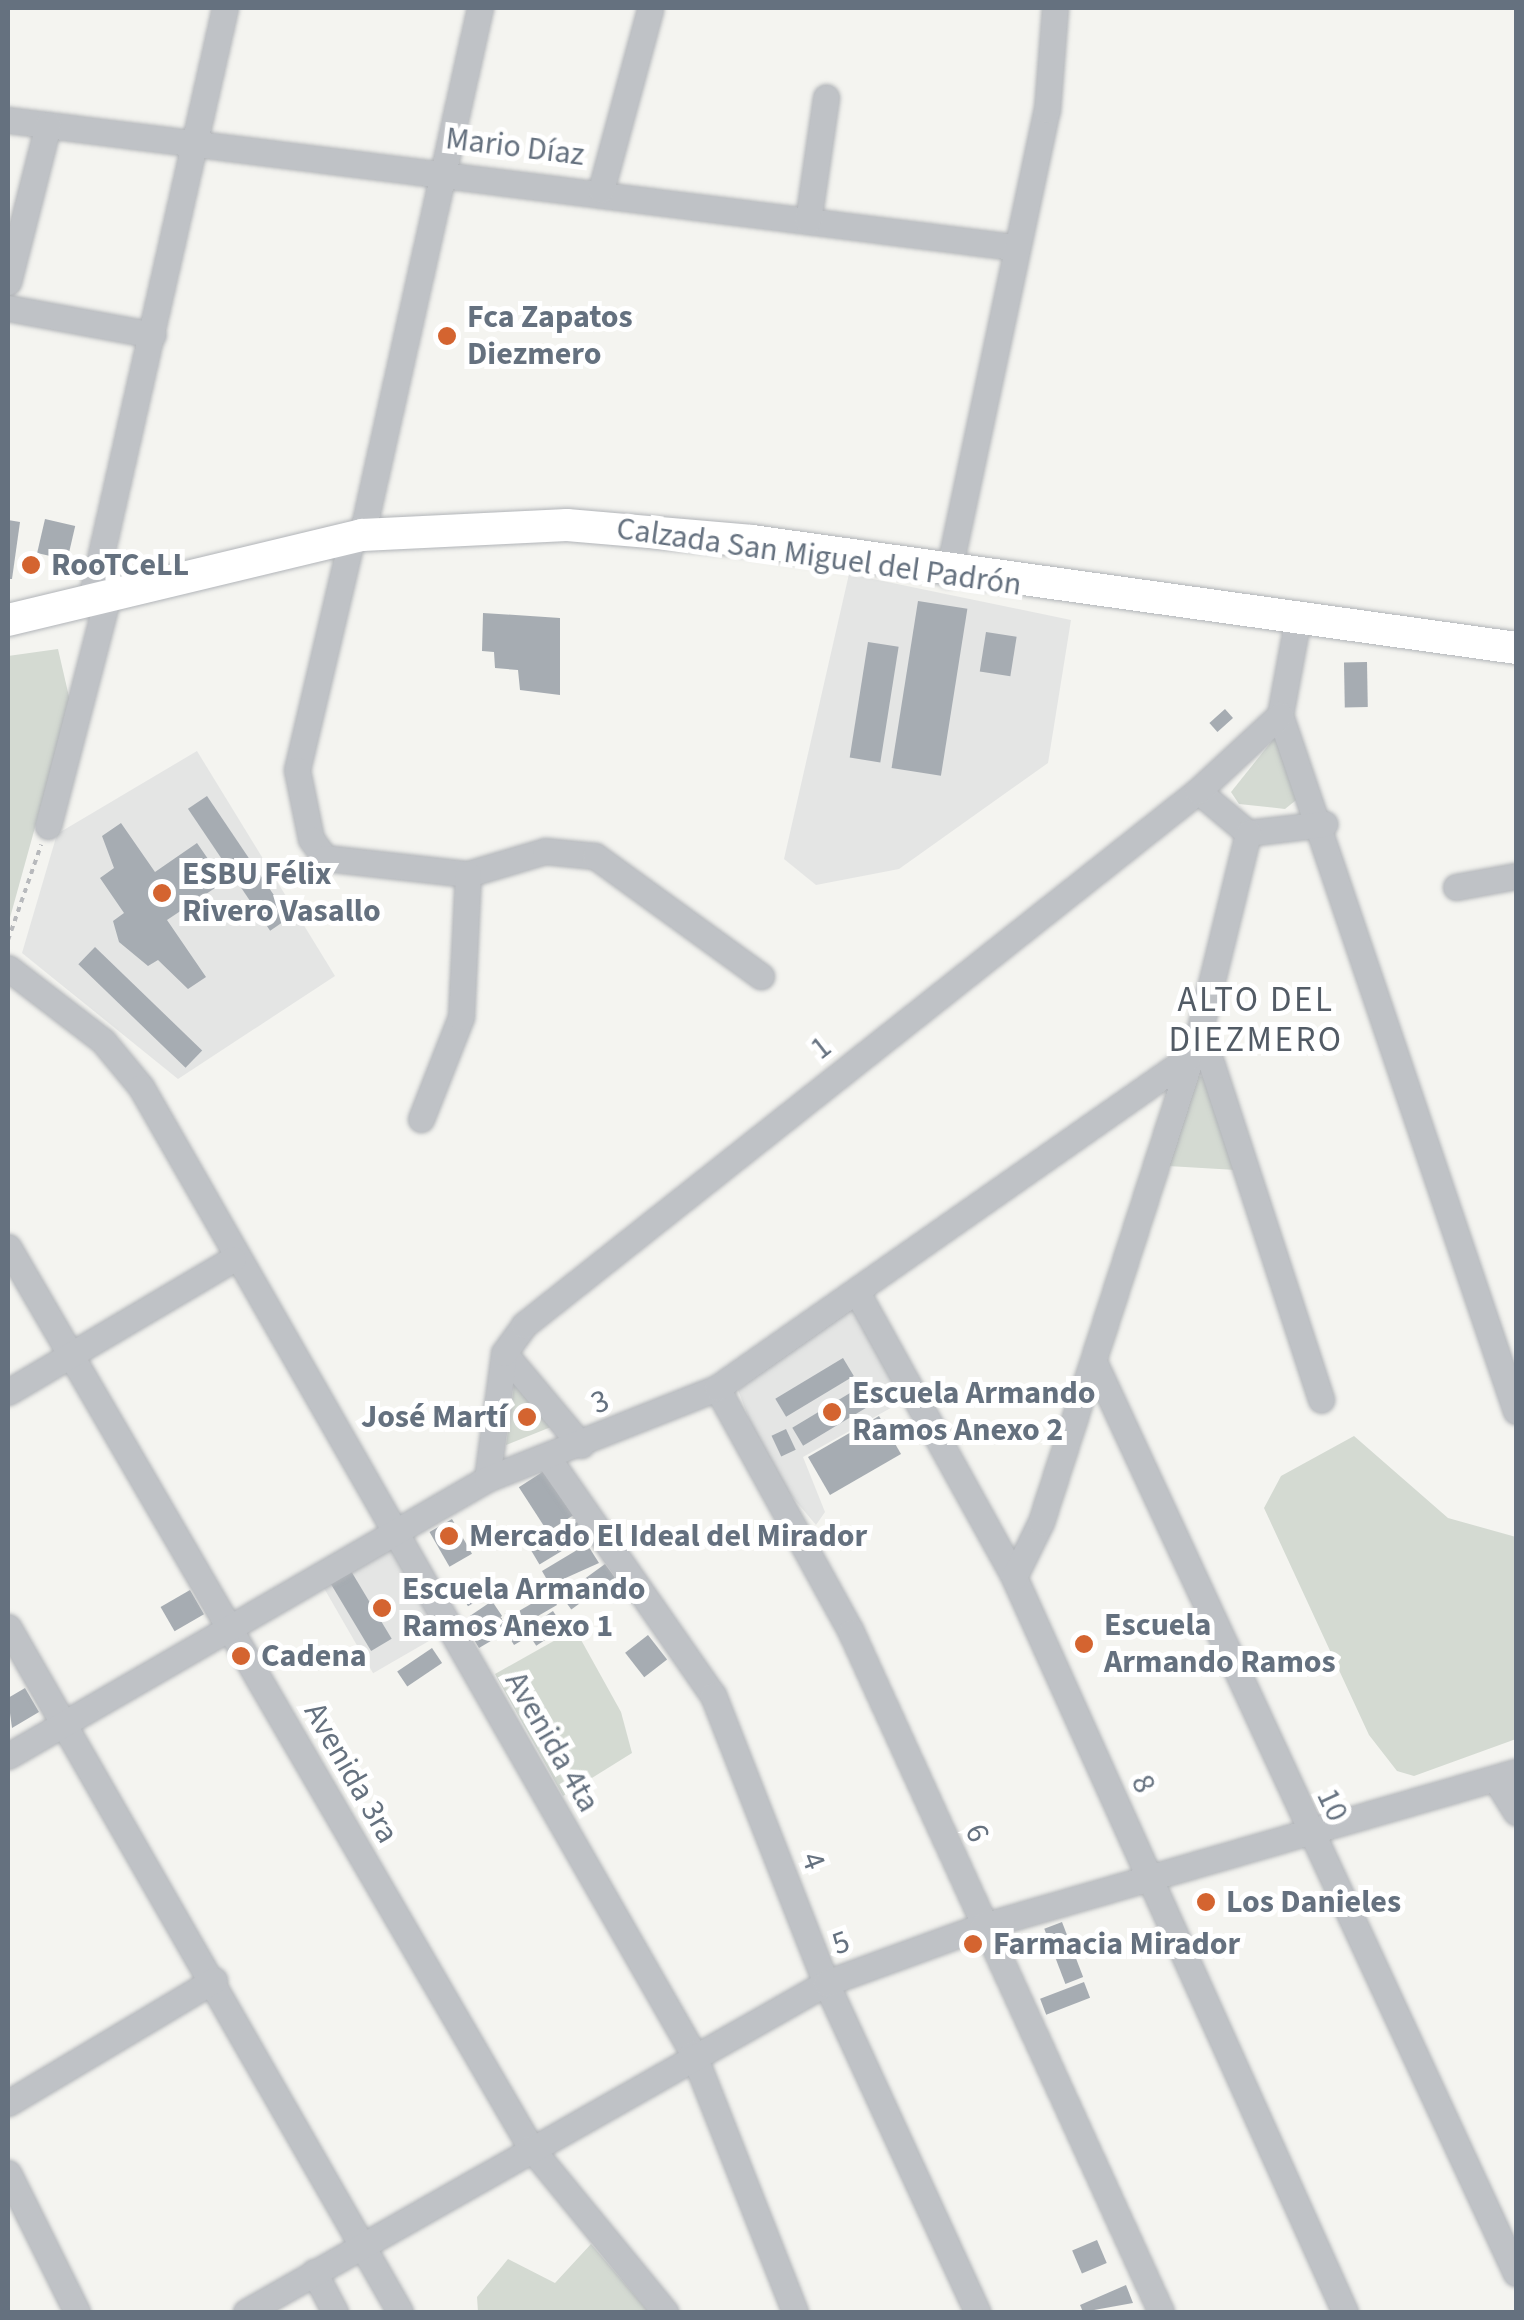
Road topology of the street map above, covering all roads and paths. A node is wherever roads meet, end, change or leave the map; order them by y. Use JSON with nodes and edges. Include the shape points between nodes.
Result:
{"nodes":[{"id":1,"x":225,"y":8,"type":"edge"},
{"id":2,"x":480,"y":8,"type":"edge"},
{"id":3,"x":1055,"y":8,"type":"edge"},
{"id":4,"x":650,"y":10,"type":"dead end"},
{"id":5,"x":826,"y":97,"type":"dead end"},
{"id":6,"x":8,"y":120,"type":"edge"},
{"id":7,"x":48,"y":125,"type":"junction"},
{"id":8,"x":197,"y":142,"type":"junction"},
{"id":9,"x":445,"y":170,"type":"junction"},
{"id":10,"x":601,"y":190,"type":"junction"},
{"id":11,"x":808,"y":221,"type":"junction"},
{"id":12,"x":1012,"y":247,"type":"junction"},
{"id":13,"x":8,"y":282,"type":"edge"},
{"id":14,"x":8,"y":308,"type":"edge"},
{"id":15,"x":153,"y":335,"type":"junction"},
{"id":16,"x":357,"y":536,"type":"junction"},
{"id":17,"x":948,"y":574,"type":"junction"},
{"id":18,"x":99,"y":601,"type":"junction"},
{"id":19,"x":8,"y":620,"type":"edge"},
{"id":20,"x":1298,"y":623,"type":"junction"},
{"id":21,"x":1516,"y":648,"type":"edge"},
{"id":22,"x":1280,"y":716,"type":"junction"},
{"id":23,"x":1198,"y":792,"type":"junction"},
{"id":24,"x":1324,"y":824,"type":"junction"},
{"id":25,"x":48,"y":826,"type":"joint"},
{"id":26,"x":1248,"y":833,"type":"junction"},
{"id":27,"x":468,"y":874,"type":"junction"},
{"id":28,"x":1516,"y":876,"type":"edge"},
{"id":29,"x":1456,"y":888,"type":"dead end"},
{"id":30,"x":8,"y":940,"type":"edge"},
{"id":31,"x":8,"y":968,"type":"edge"},
{"id":32,"x":761,"y":976,"type":"dead end"},
{"id":33,"x":1200,"y":1029,"type":"junction"},
{"id":34,"x":1187,"y":1059,"type":"junction"},
{"id":35,"x":421,"y":1119,"type":"dead end"},
{"id":36,"x":8,"y":1247,"type":"edge"},
{"id":37,"x":233,"y":1258,"type":"junction"},
{"id":38,"x":858,"y":1294,"type":"junction"},
{"id":39,"x":504,"y":1353,"type":"junction"},
{"id":40,"x":66,"y":1356,"type":"junction"},
{"id":41,"x":1094,"y":1362,"type":"junction"},
{"id":42,"x":717,"y":1388,"type":"junction"},
{"id":43,"x":8,"y":1392,"type":"edge"},
{"id":44,"x":1321,"y":1400,"type":"dead end"},
{"id":45,"x":1516,"y":1410,"type":"edge"},
{"id":46,"x":582,"y":1444,"type":"junction"},
{"id":47,"x":548,"y":1458,"type":"junction"},
{"id":48,"x":487,"y":1478,"type":"junction"},
{"id":49,"x":393,"y":1532,"type":"junction"},
{"id":50,"x":1014,"y":1577,"type":"junction"},
{"id":51,"x":510,"y":1612,"type":"dead end"},
{"id":52,"x":228,"y":1625,"type":"junction"},
{"id":53,"x":8,"y":1627,"type":"edge"},
{"id":54,"x":459,"y":1644,"type":"junction"},
{"id":55,"x":66,"y":1723,"type":"junction"},
{"id":56,"x":8,"y":1756,"type":"edge"},
{"id":57,"x":1506,"y":1776,"type":"edge"},
{"id":58,"x":1516,"y":1812,"type":"edge"},
{"id":59,"x":1307,"y":1828,"type":"junction"},
{"id":60,"x":1151,"y":1880,"type":"junction"},
{"id":61,"x":983,"y":1926,"type":"junction"},
{"id":62,"x":214,"y":1980,"type":"junction"},
{"id":63,"x":826,"y":1983,"type":"junction"},
{"id":64,"x":693,"y":2052,"type":"junction"},
{"id":65,"x":8,"y":2103,"type":"edge"},
{"id":66,"x":531,"y":2148,"type":"junction"},
{"id":67,"x":8,"y":2173,"type":"edge"},
{"id":68,"x":362,"y":2244,"type":"junction"},
{"id":69,"x":314,"y":2272,"type":"junction"},
{"id":70,"x":1516,"y":2273,"type":"edge"},
{"id":71,"x":77,"y":2312,"type":"edge"},
{"id":72,"x":246,"y":2312,"type":"edge"},
{"id":73,"x":335,"y":2312,"type":"edge"},
{"id":74,"x":400,"y":2312,"type":"edge"},
{"id":75,"x":664,"y":2312,"type":"edge"},
{"id":76,"x":795,"y":2312,"type":"edge"},
{"id":77,"x":977,"y":2312,"type":"edge"},
{"id":78,"x":1161,"y":2312,"type":"edge"},
{"id":79,"x":1346,"y":2312,"type":"edge"}],
"edges":[{"from":1,"to":8,"type":"street"},
{"from":2,"to":9,"type":"street"},
{"from":3,"to":12,"type":"street","via":[[1047,110]]},
{"from":4,"to":10,"type":"street"},
{"from":5,"to":11,"type":"street"},
{"from":6,"to":7,"type":"street","name":"Mario Díaz"},
{"from":7,"to":8,"type":"street","name":"Mario Díaz"},
{"from":7,"to":13,"type":"street"},
{"from":8,"to":9,"type":"street","name":"Mario Díaz"},
{"from":8,"to":15,"type":"street"},
{"from":9,"to":10,"type":"street","name":"Mario Díaz"},
{"from":9,"to":16,"type":"street"},
{"from":10,"to":11,"type":"street","name":"Mario Díaz"},
{"from":11,"to":12,"type":"street","name":"Mario Díaz"},
{"from":12,"to":17,"type":"street"},
{"from":14,"to":15,"type":"street"},
{"from":15,"to":18,"type":"street"},
{"from":16,"to":17,"type":"main road","name":"Calzada San Miguel del Padrón","via":[[567,525],[752,542]]},
{"from":16,"to":18,"type":"main road","name":"Calzada San Miguel del Padrón"},
{"from":16,"to":27,"type":"street","via":[[298,770],[311,839],[338,864]]},
{"from":17,"to":20,"type":"main road","name":"Calzada San Miguel del Padrón"},
{"from":18,"to":19,"type":"main road","name":"Calzada San Miguel del Padrón"},
{"from":18,"to":25,"type":"street"},
{"from":20,"to":21,"type":"main road","name":"Calzada San Miguel del Padrón"},
{"from":20,"to":22,"type":"street"},
{"from":22,"to":23,"type":"street","name":"1"},
{"from":22,"to":24,"type":"street"},
{"from":23,"to":26,"type":"street"},
{"from":23,"to":39,"type":"street","name":"1","via":[[524,1324]]},
{"from":24,"to":26,"type":"street"},
{"from":24,"to":45,"type":"street"},
{"from":25,"to":30,"type":"path"},
{"from":26,"to":33,"type":"street"},
{"from":27,"to":32,"type":"street","via":[[545,851],[596,856]]},
{"from":27,"to":35,"type":"street","via":[[461,1017]]},
{"from":28,"to":29,"type":"street"},
{"from":31,"to":37,"type":"street","name":"Avenida 4ta","via":[[127,1064]]},
{"from":33,"to":34,"type":"street"},
{"from":33,"to":44,"type":"street"},
{"from":34,"to":38,"type":"street","name":"3"},
{"from":34,"to":41,"type":"street"},
{"from":36,"to":40,"type":"street","name":"Avenida 3ra"},
{"from":37,"to":40,"type":"street"},
{"from":37,"to":49,"type":"street","name":"Avenida 4ta"},
{"from":38,"to":42,"type":"street","name":"3"},
{"from":38,"to":50,"type":"street","name":"8"},
{"from":39,"to":46,"type":"street"},
{"from":39,"to":48,"type":"street"},
{"from":40,"to":43,"type":"street"},
{"from":40,"to":52,"type":"street","name":"Avenida 3ra"},
{"from":41,"to":50,"type":"street"},
{"from":41,"to":59,"type":"street","name":"10"},
{"from":42,"to":46,"type":"street","name":"3"},
{"from":42,"to":61,"type":"street","name":"6","via":[[851,1632]]},
{"from":46,"to":47,"type":"street","name":"3"},
{"from":47,"to":48,"type":"street","name":"3"},
{"from":47,"to":63,"type":"street","name":"4","via":[[713,1694]]},
{"from":48,"to":49,"type":"street","name":"3"},
{"from":49,"to":52,"type":"street","name":"3"},
{"from":49,"to":54,"type":"street","name":"Avenida 4ta"},
{"from":50,"to":60,"type":"street","name":"8"},
{"from":51,"to":54,"type":"path"},
{"from":52,"to":55,"type":"street","name":"3"},
{"from":52,"to":66,"type":"street","name":"Avenida 3ra"},
{"from":53,"to":55,"type":"street"},
{"from":54,"to":64,"type":"street","name":"Avenida 4ta"},
{"from":55,"to":56,"type":"street","name":"3"},
{"from":55,"to":62,"type":"street"},
{"from":57,"to":58,"type":"street"},
{"from":57,"to":59,"type":"street","name":"5"},
{"from":59,"to":60,"type":"street","name":"5"},
{"from":59,"to":70,"type":"street","name":"10"},
{"from":60,"to":61,"type":"street","name":"5"},
{"from":60,"to":79,"type":"street","name":"8"},
{"from":61,"to":63,"type":"street","name":"5"},
{"from":61,"to":78,"type":"street","name":"6"},
{"from":62,"to":65,"type":"street"},
{"from":62,"to":68,"type":"street"},
{"from":63,"to":64,"type":"street","name":"5"},
{"from":63,"to":77,"type":"street","name":"4"},
{"from":64,"to":66,"type":"street","name":"5"},
{"from":64,"to":76,"type":"street","name":"Avenida 4ta"},
{"from":66,"to":68,"type":"street","name":"5"},
{"from":66,"to":75,"type":"street","name":"Avenida 3ra"},
{"from":67,"to":71,"type":"street"},
{"from":68,"to":69,"type":"street","name":"5"},
{"from":68,"to":74,"type":"street"},
{"from":69,"to":72,"type":"street","name":"5"},
{"from":69,"to":73,"type":"street"}]}
